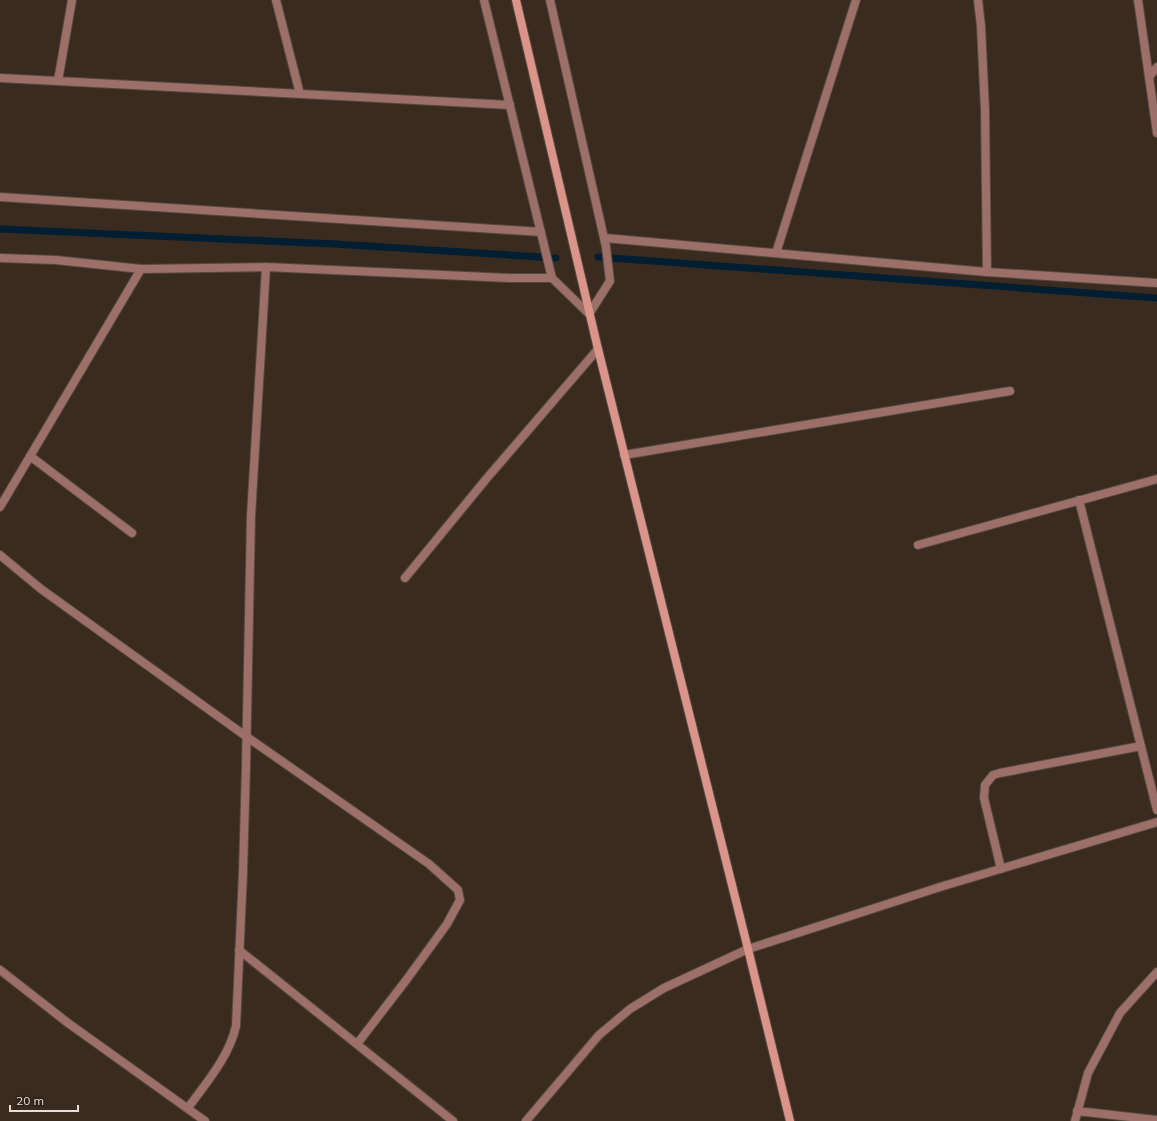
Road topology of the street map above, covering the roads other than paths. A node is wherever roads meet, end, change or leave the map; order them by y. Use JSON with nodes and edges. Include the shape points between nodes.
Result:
{"nodes":[{"id":1,"x":72,"y":0,"type":"edge"},
{"id":2,"x":276,"y":0,"type":"edge"},
{"id":3,"x":484,"y":0,"type":"edge"},
{"id":4,"x":516,"y":0,"type":"edge"},
{"id":5,"x":550,"y":0,"type":"edge"},
{"id":6,"x":856,"y":0,"type":"edge"},
{"id":7,"x":978,"y":0,"type":"edge"},
{"id":8,"x":1138,"y":0,"type":"edge"},
{"id":9,"x":1157,"y":67,"type":"edge"},
{"id":10,"x":1149,"y":77,"type":"junction"},
{"id":11,"x":0,"y":78,"type":"edge"},
{"id":12,"x":58,"y":82,"type":"junction"},
{"id":13,"x":300,"y":94,"type":"junction"},
{"id":14,"x":510,"y":105,"type":"junction"},
{"id":15,"x":1157,"y":133,"type":"edge"},
{"id":16,"x":0,"y":197,"type":"edge"},
{"id":17,"x":541,"y":232,"type":"junction"},
{"id":18,"x":605,"y":238,"type":"junction"},
{"id":19,"x":776,"y":253,"type":"junction"},
{"id":20,"x":0,"y":258,"type":"edge"},
{"id":21,"x":266,"y":267,"type":"junction"},
{"id":22,"x":141,"y":269,"type":"junction"},
{"id":23,"x":987,"y":272,"type":"junction"},
{"id":24,"x":552,"y":278,"type":"junction"},
{"id":25,"x":1157,"y":283,"type":"edge"},
{"id":26,"x":589,"y":314,"type":"junction"},
{"id":27,"x":598,"y":349,"type":"junction"},
{"id":28,"x":1010,"y":391,"type":"dead end"},
{"id":29,"x":624,"y":455,"type":"junction"},
{"id":30,"x":30,"y":456,"type":"junction"},
{"id":31,"x":1157,"y":479,"type":"edge"},
{"id":32,"x":1079,"y":500,"type":"junction"},
{"id":33,"x":0,"y":507,"type":"edge"},
{"id":34,"x":132,"y":533,"type":"dead end"},
{"id":35,"x":918,"y":545,"type":"dead end"},
{"id":36,"x":0,"y":555,"type":"edge"},
{"id":37,"x":405,"y":578,"type":"dead end"},
{"id":38,"x":247,"y":737,"type":"junction"},
{"id":39,"x":1141,"y":746,"type":"junction"},
{"id":40,"x":1157,"y":810,"type":"edge"},
{"id":41,"x":1157,"y":822,"type":"edge"},
{"id":42,"x":1001,"y":869,"type":"junction"},
{"id":43,"x":748,"y":949,"type":"junction"},
{"id":44,"x":239,"y":950,"type":"junction"},
{"id":45,"x":0,"y":970,"type":"edge"},
{"id":46,"x":1157,"y":972,"type":"edge"},
{"id":47,"x":357,"y":1044,"type":"junction"},
{"id":48,"x":188,"y":1108,"type":"junction"},
{"id":49,"x":1077,"y":1111,"type":"junction"},
{"id":50,"x":1157,"y":1120,"type":"edge"},
{"id":51,"x":205,"y":1121,"type":"edge"},
{"id":52,"x":453,"y":1121,"type":"edge"},
{"id":53,"x":526,"y":1121,"type":"edge"},
{"id":54,"x":790,"y":1121,"type":"edge"},
{"id":55,"x":1075,"y":1121,"type":"edge"}],
"edges":[{"from":1,"to":12,"type":"street"},
{"from":2,"to":13,"type":"street"},
{"from":3,"to":14,"type":"street"},
{"from":4,"to":26,"type":"street"},
{"from":5,"to":18,"type":"street"},
{"from":6,"to":19,"type":"street"},
{"from":7,"to":23,"type":"street","via":[[985,110]]},
{"from":8,"to":10,"type":"street"},
{"from":9,"to":10,"type":"street"},
{"from":10,"to":15,"type":"street"},
{"from":11,"to":12,"type":"street"},
{"from":12,"to":13,"type":"street"},
{"from":13,"to":14,"type":"street"},
{"from":14,"to":17,"type":"street"},
{"from":16,"to":17,"type":"street"},
{"from":17,"to":24,"type":"street"},
{"from":18,"to":19,"type":"street"},
{"from":18,"to":26,"type":"street","via":[[610,281]]},
{"from":19,"to":23,"type":"street"},
{"from":20,"to":22,"type":"street","via":[[56,260]]},
{"from":21,"to":22,"type":"street"},
{"from":21,"to":24,"type":"street"},
{"from":21,"to":38,"type":"street","via":[[251,516]]},
{"from":22,"to":30,"type":"street"},
{"from":23,"to":25,"type":"street"},
{"from":24,"to":26,"type":"street"},
{"from":26,"to":27,"type":"street"},
{"from":27,"to":29,"type":"street"},
{"from":27,"to":37,"type":"street"},
{"from":28,"to":29,"type":"street"},
{"from":29,"to":43,"type":"street"},
{"from":30,"to":33,"type":"street"},
{"from":30,"to":34,"type":"street"},
{"from":31,"to":32,"type":"street"},
{"from":32,"to":35,"type":"street"},
{"from":32,"to":39,"type":"street"},
{"from":36,"to":38,"type":"street","via":[[41,589]]},
{"from":38,"to":44,"type":"street"},
{"from":38,"to":47,"type":"street","via":[[429,864],[458,890],[460,900],[447,924]]},
{"from":39,"to":40,"type":"street"},
{"from":39,"to":42,"type":"street","via":[[993,775],[985,785],[984,798]]},
{"from":41,"to":42,"type":"street"},
{"from":42,"to":43,"type":"street"},
{"from":43,"to":53,"type":"street","via":[[664,988],[630,1009],[599,1035]]},
{"from":43,"to":54,"type":"street"},
{"from":44,"to":47,"type":"street"},
{"from":44,"to":48,"type":"street","via":[[236,1026],[233,1038],[224,1056]]},
{"from":45,"to":48,"type":"street","via":[[68,1023]]},
{"from":46,"to":49,"type":"street","via":[[1120,1013],[1088,1073]]},
{"from":47,"to":52,"type":"street"},
{"from":48,"to":51,"type":"street"},
{"from":49,"to":50,"type":"street"},
{"from":49,"to":55,"type":"street"}]}
